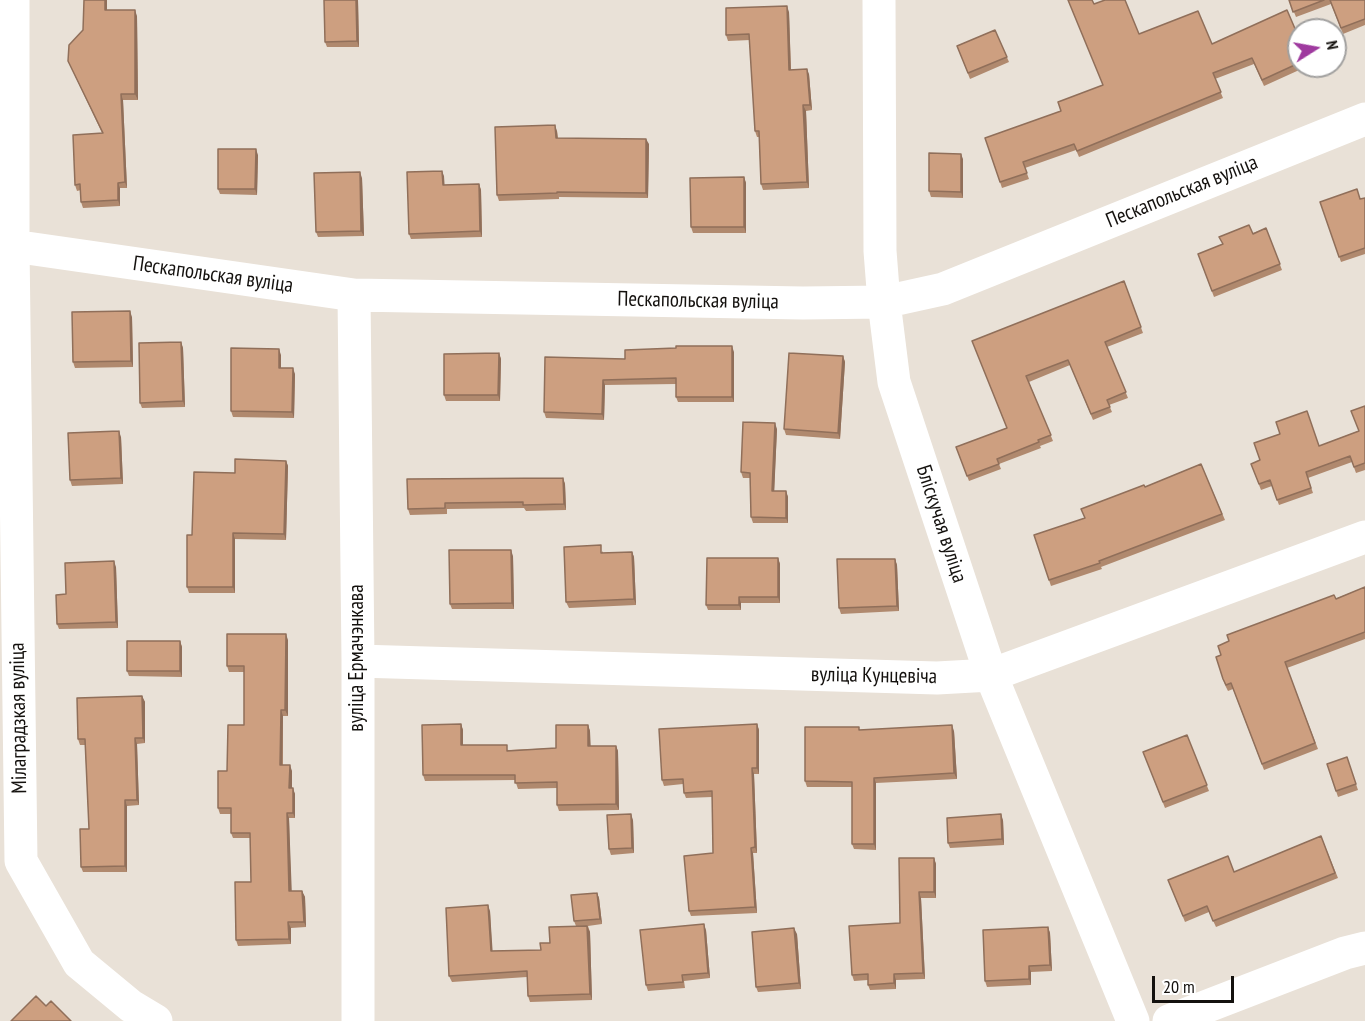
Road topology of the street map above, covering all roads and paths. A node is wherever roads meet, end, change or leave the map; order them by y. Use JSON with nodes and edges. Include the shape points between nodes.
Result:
{"nodes":[{"id":1,"x":13,"y":0,"type":"edge"},
{"id":2,"x":879,"y":0,"type":"edge"},
{"id":3,"x":1365,"y":118,"type":"edge"},
{"id":4,"x":6,"y":246,"type":"edge"},
{"id":5,"x":354,"y":295,"type":"junction"},
{"id":6,"x":884,"y":302,"type":"junction"},
{"id":7,"x":1365,"y":537,"type":"edge"},
{"id":8,"x":358,"y":661,"type":"junction"},
{"id":9,"x":991,"y":675,"type":"junction"},
{"id":10,"x":1365,"y":948,"type":"edge"},
{"id":11,"x":156,"y":1021,"type":"edge"},
{"id":12,"x":358,"y":1021,"type":"edge"},
{"id":13,"x":1133,"y":1021,"type":"edge"},
{"id":14,"x":1168,"y":1021,"type":"edge"}],
"edges":[{"from":1,"to":4,"type":"street","name":"Мілаградзкая вуліца"},
{"from":2,"to":6,"type":"street","name":"Бліскучая вуліца","via":[[880,251]]},
{"from":3,"to":6,"type":"street","name":"Пескапольская вуліца","via":[[943,289]]},
{"from":4,"to":5,"type":"street","name":"Пескапольская вуліца"},
{"from":4,"to":11,"type":"street","name":"Мілаградзкая вуліца","via":[[21,861],[79,963],[131,1006]]},
{"from":5,"to":6,"type":"street","name":"Пескапольская вуліца"},
{"from":5,"to":8,"type":"street","name":"вуліца Ермачэнкава"},
{"from":6,"to":9,"type":"street","name":"Бліскучая вуліца","via":[[894,382]]},
{"from":7,"to":9,"type":"street","name":"вуліца Кунцевіча"},
{"from":8,"to":9,"type":"street","name":"вуліца Кунцевіча","via":[[937,678]]},
{"from":8,"to":12,"type":"street","name":"вуліца Ермачэнкава"},
{"from":9,"to":13,"type":"street","name":"Бліскучая вуліца"},
{"from":10,"to":14,"type":"street"}]}
